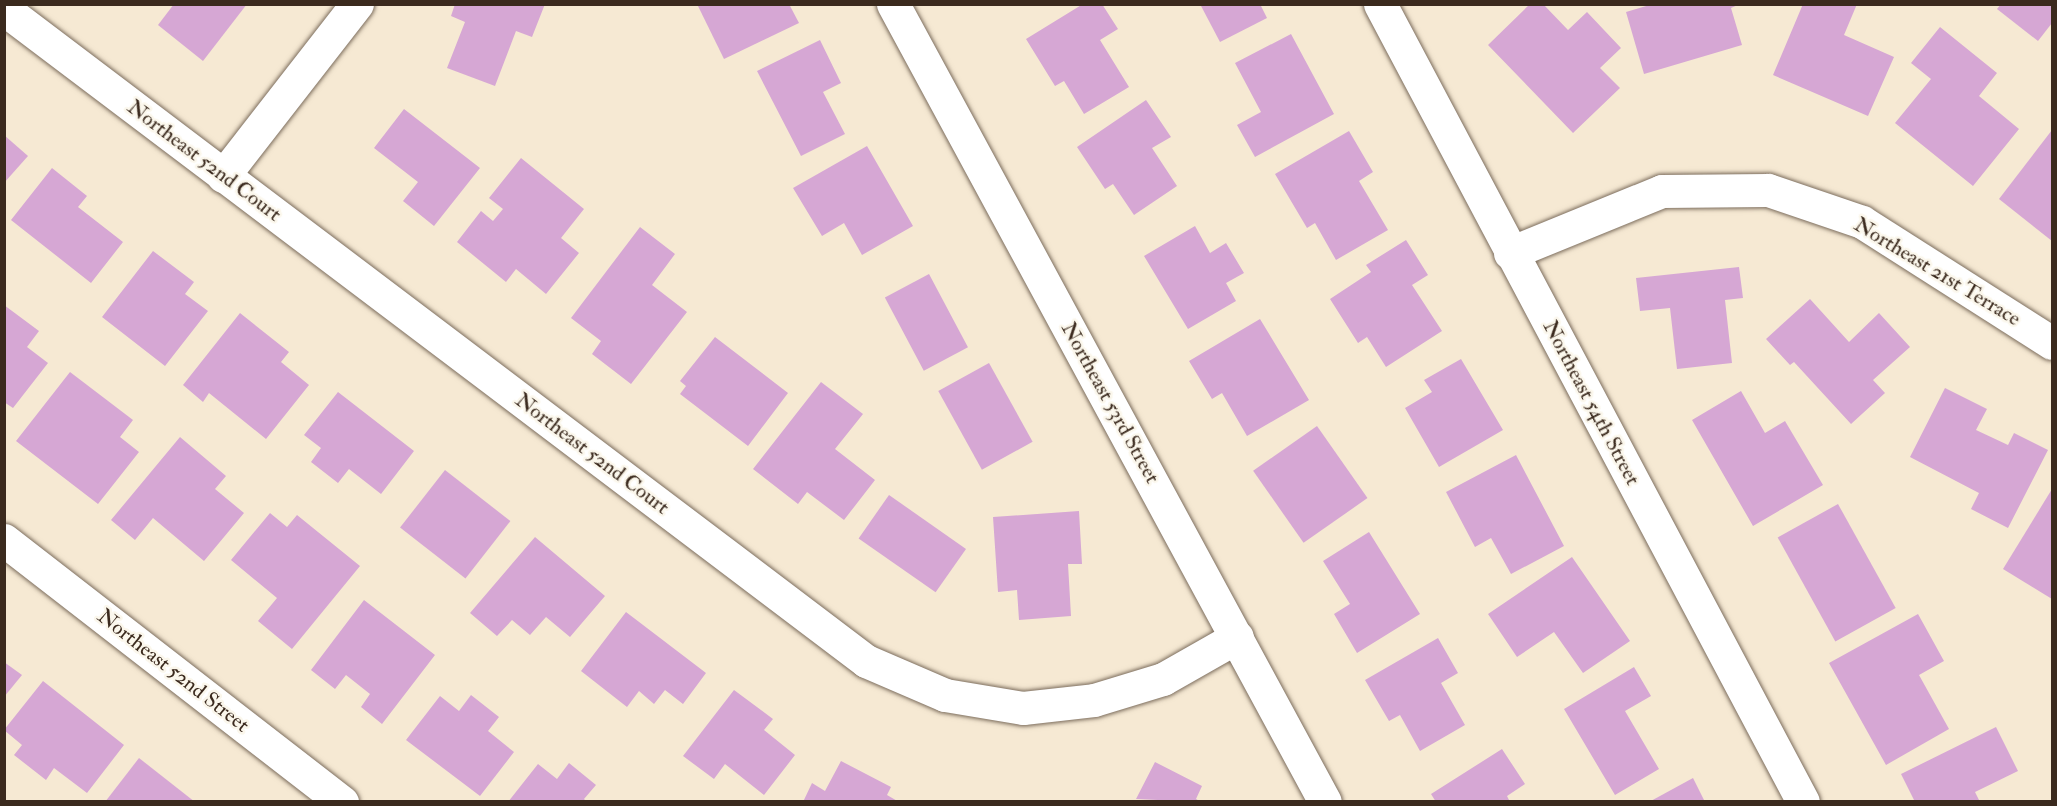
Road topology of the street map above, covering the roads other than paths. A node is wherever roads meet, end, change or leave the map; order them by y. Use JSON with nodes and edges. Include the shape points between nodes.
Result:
{"nodes":[{"id":1,"x":357,"y":4,"type":"edge"},
{"id":2,"x":893,"y":4,"type":"edge"},
{"id":3,"x":1380,"y":4,"type":"edge"},
{"id":4,"x":4,"y":9,"type":"edge"},
{"id":5,"x":223,"y":176,"type":"junction"},
{"id":6,"x":1510,"y":253,"type":"junction"},
{"id":7,"x":2052,"y":343,"type":"edge"},
{"id":8,"x":4,"y":540,"type":"edge"},
{"id":9,"x":1237,"y":637,"type":"junction"},
{"id":10,"x":342,"y":801,"type":"edge"},
{"id":11,"x":1325,"y":801,"type":"edge"},
{"id":12,"x":1803,"y":801,"type":"edge"}],
"edges":[{"from":1,"to":5,"type":"street"},
{"from":2,"to":9,"type":"street","name":"Northeast 53rd Street"},
{"from":3,"to":6,"type":"street","name":"Northeast 54th Street"},
{"from":4,"to":5,"type":"street","name":"Northeast 52nd Court"},
{"from":5,"to":9,"type":"street","name":"Northeast 52nd Court","via":[[866,661],[945,695],[1023,708],[1094,700],[1163,679]]},
{"from":6,"to":7,"type":"street","name":"Northeast 21st Terrace","via":[[1662,191],[1768,190],[1862,222]]},
{"from":6,"to":12,"type":"street","name":"Northeast 54th Street"},
{"from":8,"to":10,"type":"street","name":"Northeast 52nd Street"},
{"from":9,"to":11,"type":"street","name":"Northeast 53rd Street"}]}
